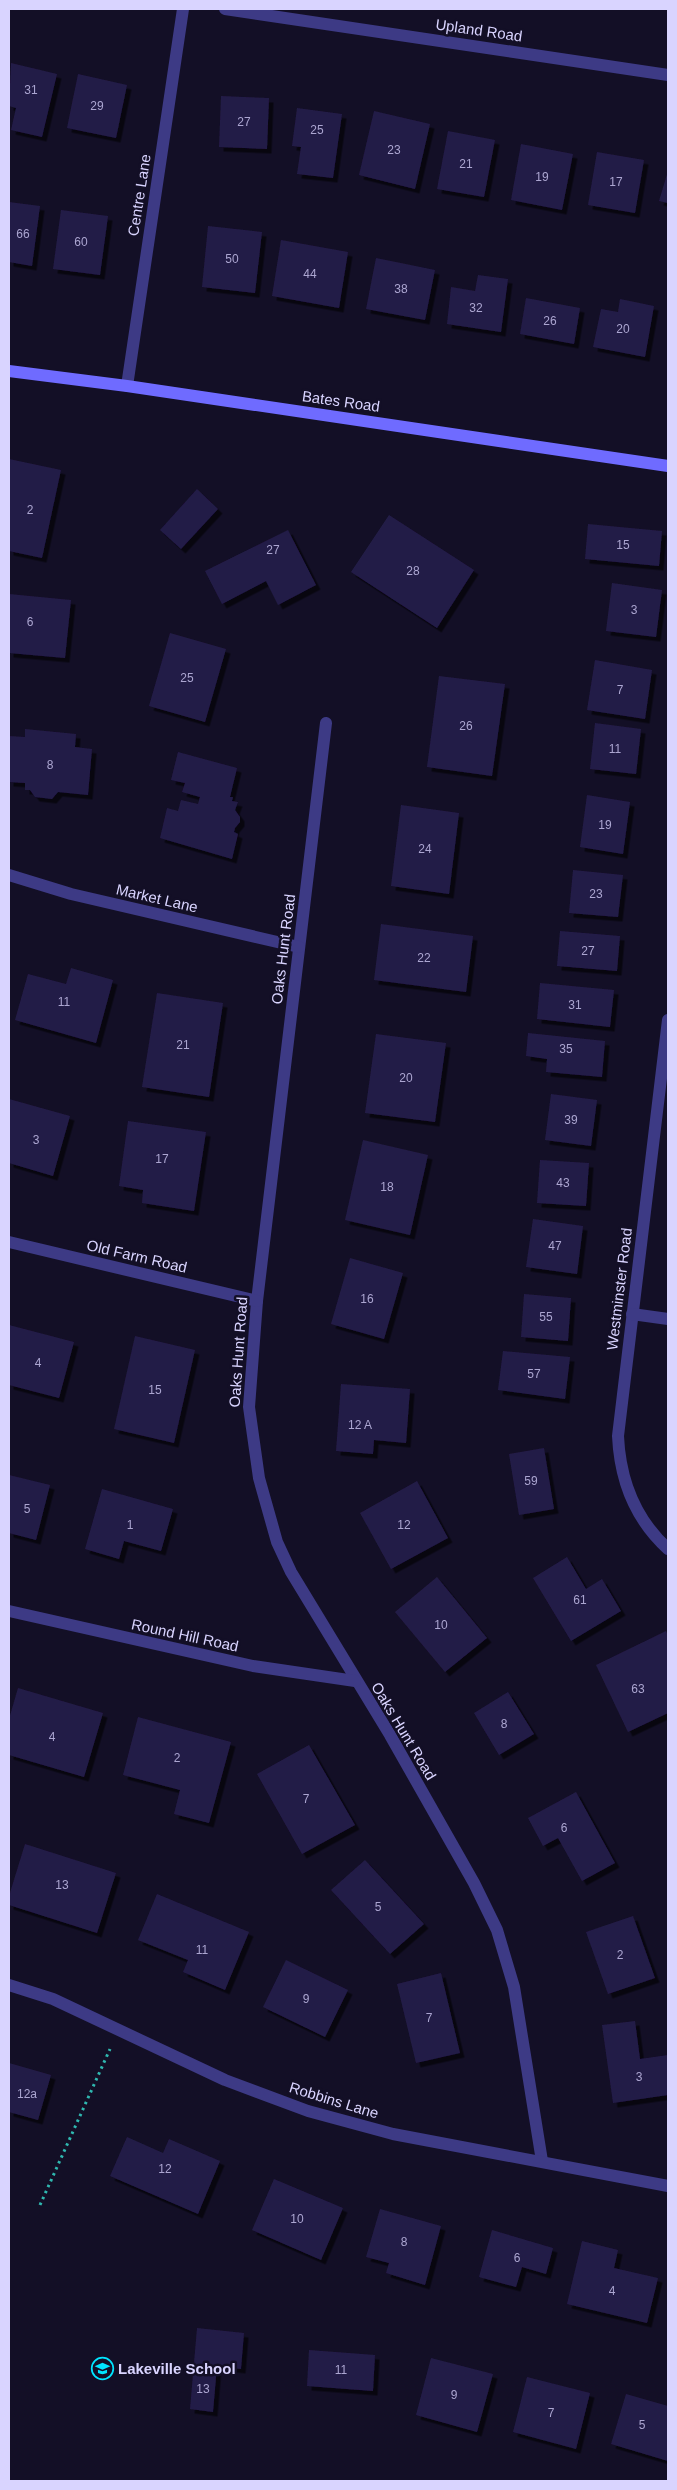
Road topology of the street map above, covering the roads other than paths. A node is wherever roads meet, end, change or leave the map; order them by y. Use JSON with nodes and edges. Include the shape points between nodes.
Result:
{"nodes":[{"id":1,"x":183,"y":9,"type":"edge"},
{"id":2,"x":226,"y":9,"type":"edge"},
{"id":3,"x":668,"y":75,"type":"edge"},
{"id":4,"x":9,"y":371,"type":"edge"},
{"id":5,"x":126,"y":386,"type":"junction"},
{"id":6,"x":668,"y":466,"type":"edge"},
{"id":7,"x":326,"y":723,"type":"dead end"},
{"id":8,"x":9,"y":875,"type":"edge"},
{"id":9,"x":299,"y":947,"type":"junction"},
{"id":10,"x":668,"y":1020,"type":"edge"},
{"id":11,"x":9,"y":1242,"type":"edge"},
{"id":12,"x":257,"y":1301,"type":"junction"},
{"id":13,"x":632,"y":1314,"type":"junction"},
{"id":14,"x":668,"y":1319,"type":"edge"},
{"id":15,"x":668,"y":1548,"type":"edge"},
{"id":16,"x":9,"y":1611,"type":"edge"},
{"id":17,"x":355,"y":1681,"type":"junction"},
{"id":18,"x":9,"y":1985,"type":"edge"},
{"id":19,"x":542,"y":2161,"type":"junction"},
{"id":20,"x":668,"y":2186,"type":"edge"}],
"edges":[{"from":1,"to":5,"type":"street","name":"Centre Lane"},
{"from":2,"to":3,"type":"street","name":"Upland Road"},
{"from":4,"to":5,"type":"street","name":"Bates Road"},
{"from":5,"to":6,"type":"street","name":"Bates Road"},
{"from":7,"to":9,"type":"street","name":"Oaks Hunt Road"},
{"from":8,"to":9,"type":"street","name":"Market Lane","via":[[71,894]]},
{"from":9,"to":12,"type":"street","name":"Oaks Hunt Road"},
{"from":10,"to":13,"type":"street","name":"Westminster Road"},
{"from":11,"to":12,"type":"street","name":"Old Farm Road"},
{"from":12,"to":17,"type":"street","name":"Oaks Hunt Road","via":[[249,1407],[259,1478],[277,1542],[291,1572]]},
{"from":13,"to":14,"type":"street"},
{"from":13,"to":15,"type":"street","name":"Westminster Road","via":[[618,1436],[619,1454],[636,1509]]},
{"from":16,"to":17,"type":"street","name":"Round Hill Road","via":[[253,1666]]},
{"from":17,"to":19,"type":"street","name":"Oaks Hunt Road","via":[[390,1735],[497,1930],[514,1987]]},
{"from":18,"to":19,"type":"street","name":"Robbins Lane","via":[[53,1999],[225,2080],[308,2111],[393,2134]]},
{"from":19,"to":20,"type":"street","name":"Robbins Lane"}]}
